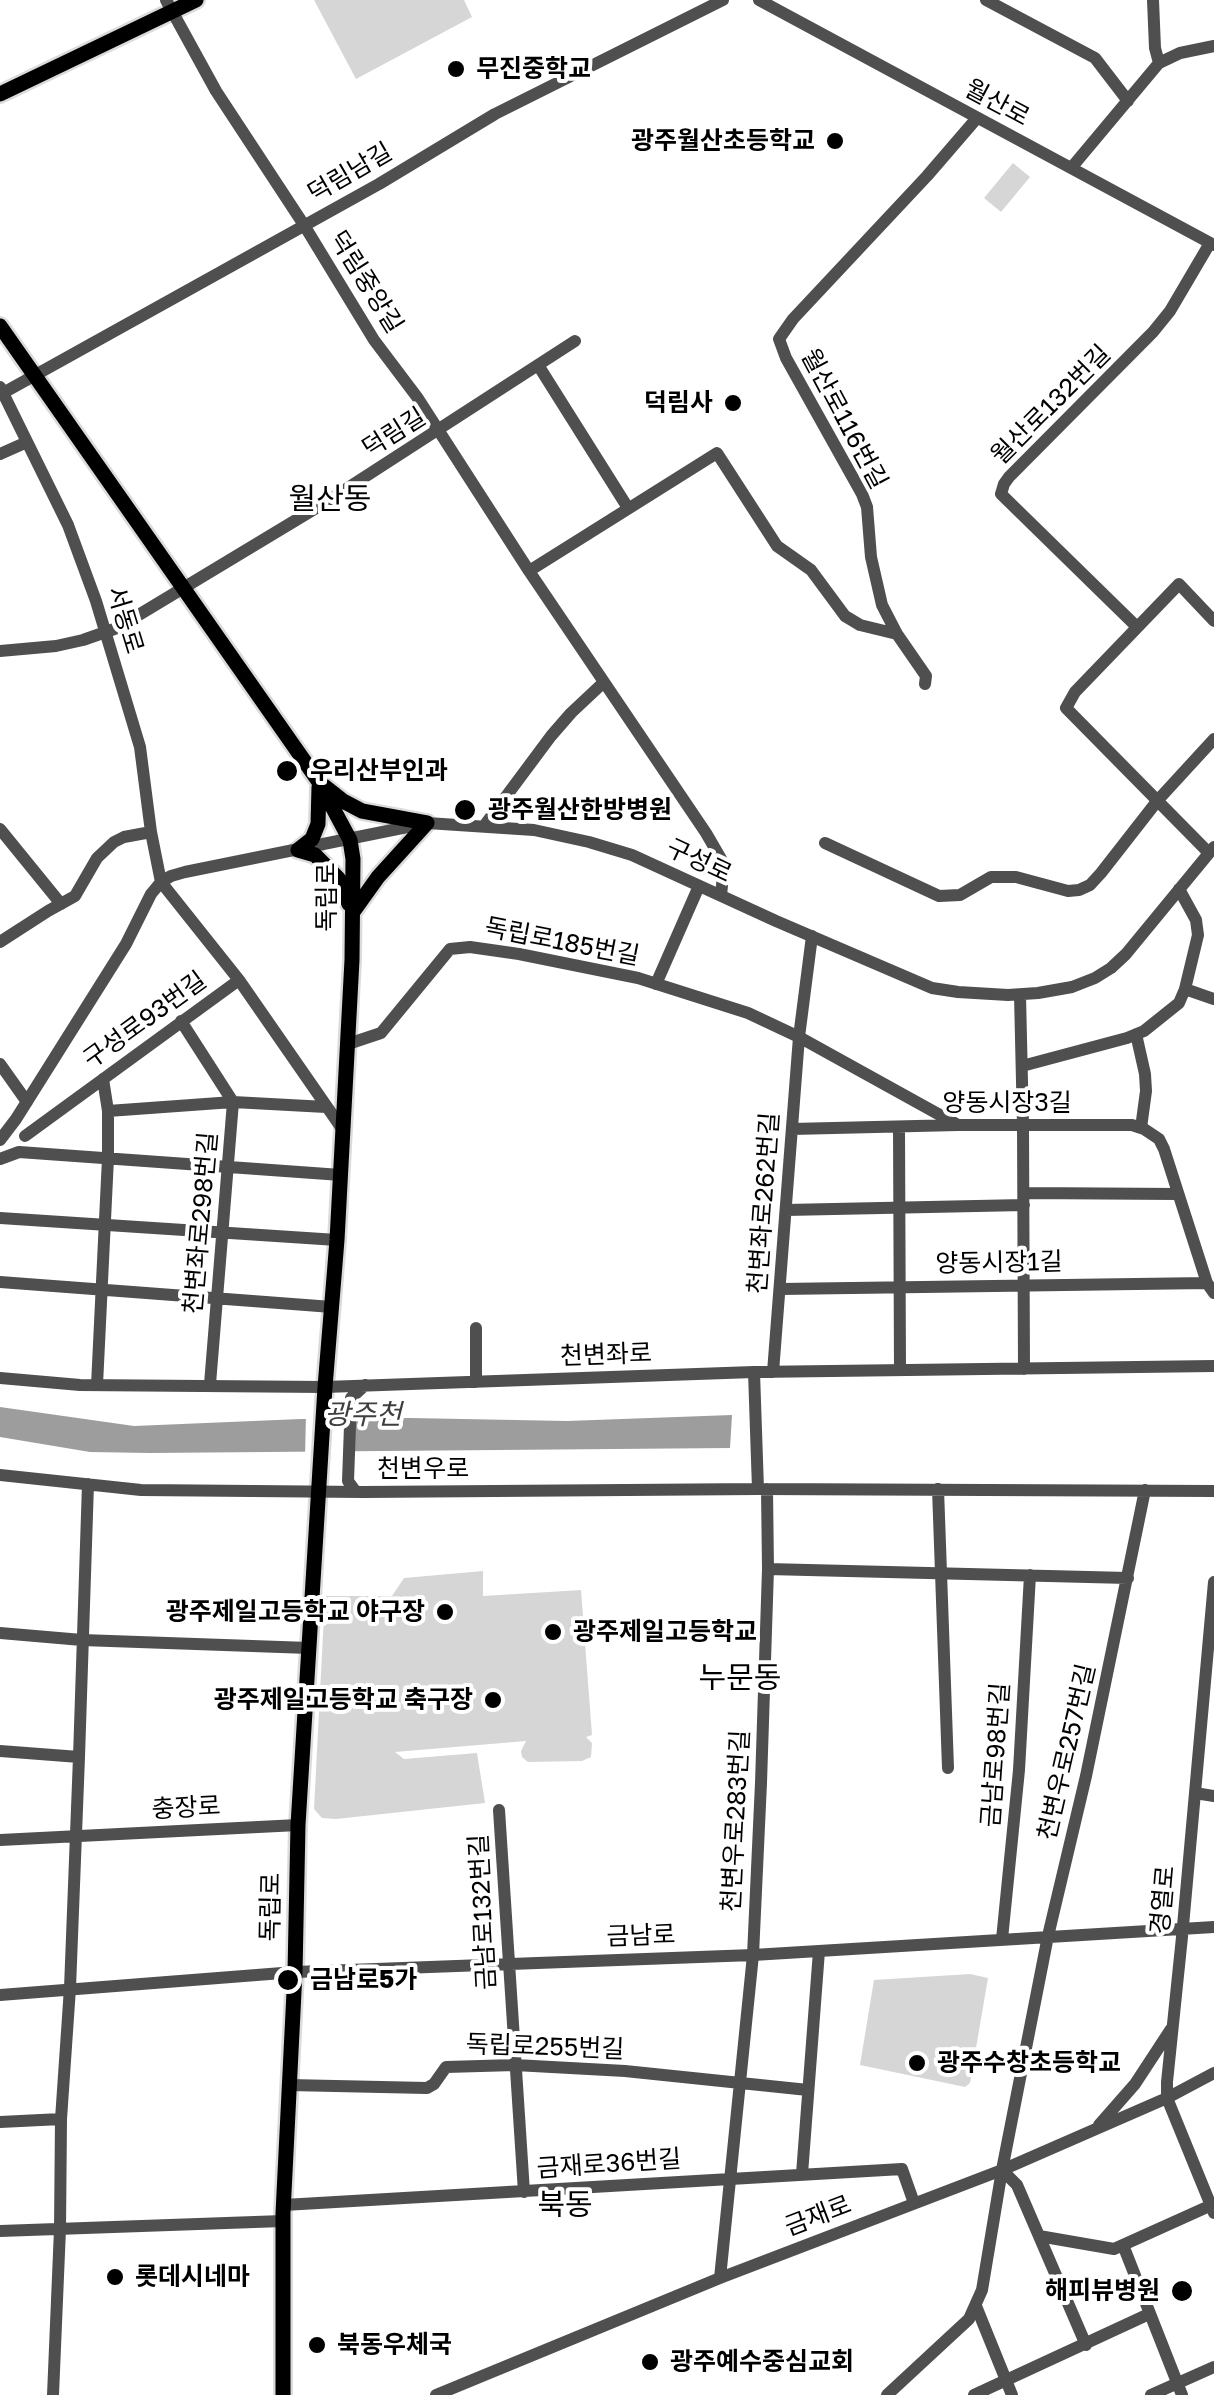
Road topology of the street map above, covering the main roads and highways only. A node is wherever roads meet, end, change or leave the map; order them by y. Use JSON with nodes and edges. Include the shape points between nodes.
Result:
{"nodes":[{"id":1,"x":196,"y":0,"type":"edge"},
{"id":2,"x":169,"y":6,"type":"edge"},
{"id":3,"x":0,"y":94,"type":"edge"},
{"id":4,"x":0,"y":326,"type":"edge"},
{"id":5,"x":319,"y":782,"type":"junction"},
{"id":6,"x":353,"y":912,"type":"junction"},
{"id":7,"x":283,"y":2395,"type":"edge"}],
"edges":[{"from":1,"to":2,"type":"main road"},
{"from":2,"to":3,"type":"main road"},
{"from":4,"to":5,"type":"main road","name":"독립로"},
{"from":5,"to":6,"type":"main road","name":"독립로","via":[[350,840]]},
{"from":5,"to":6,"type":"main road","via":[[318,824],[298,850],[315,855],[338,878]]},
{"from":5,"to":6,"type":"main road","via":[[362,811],[427,823]]},
{"from":6,"to":7,"type":"main road","name":"독립로","via":[[298,1825]]}]}
